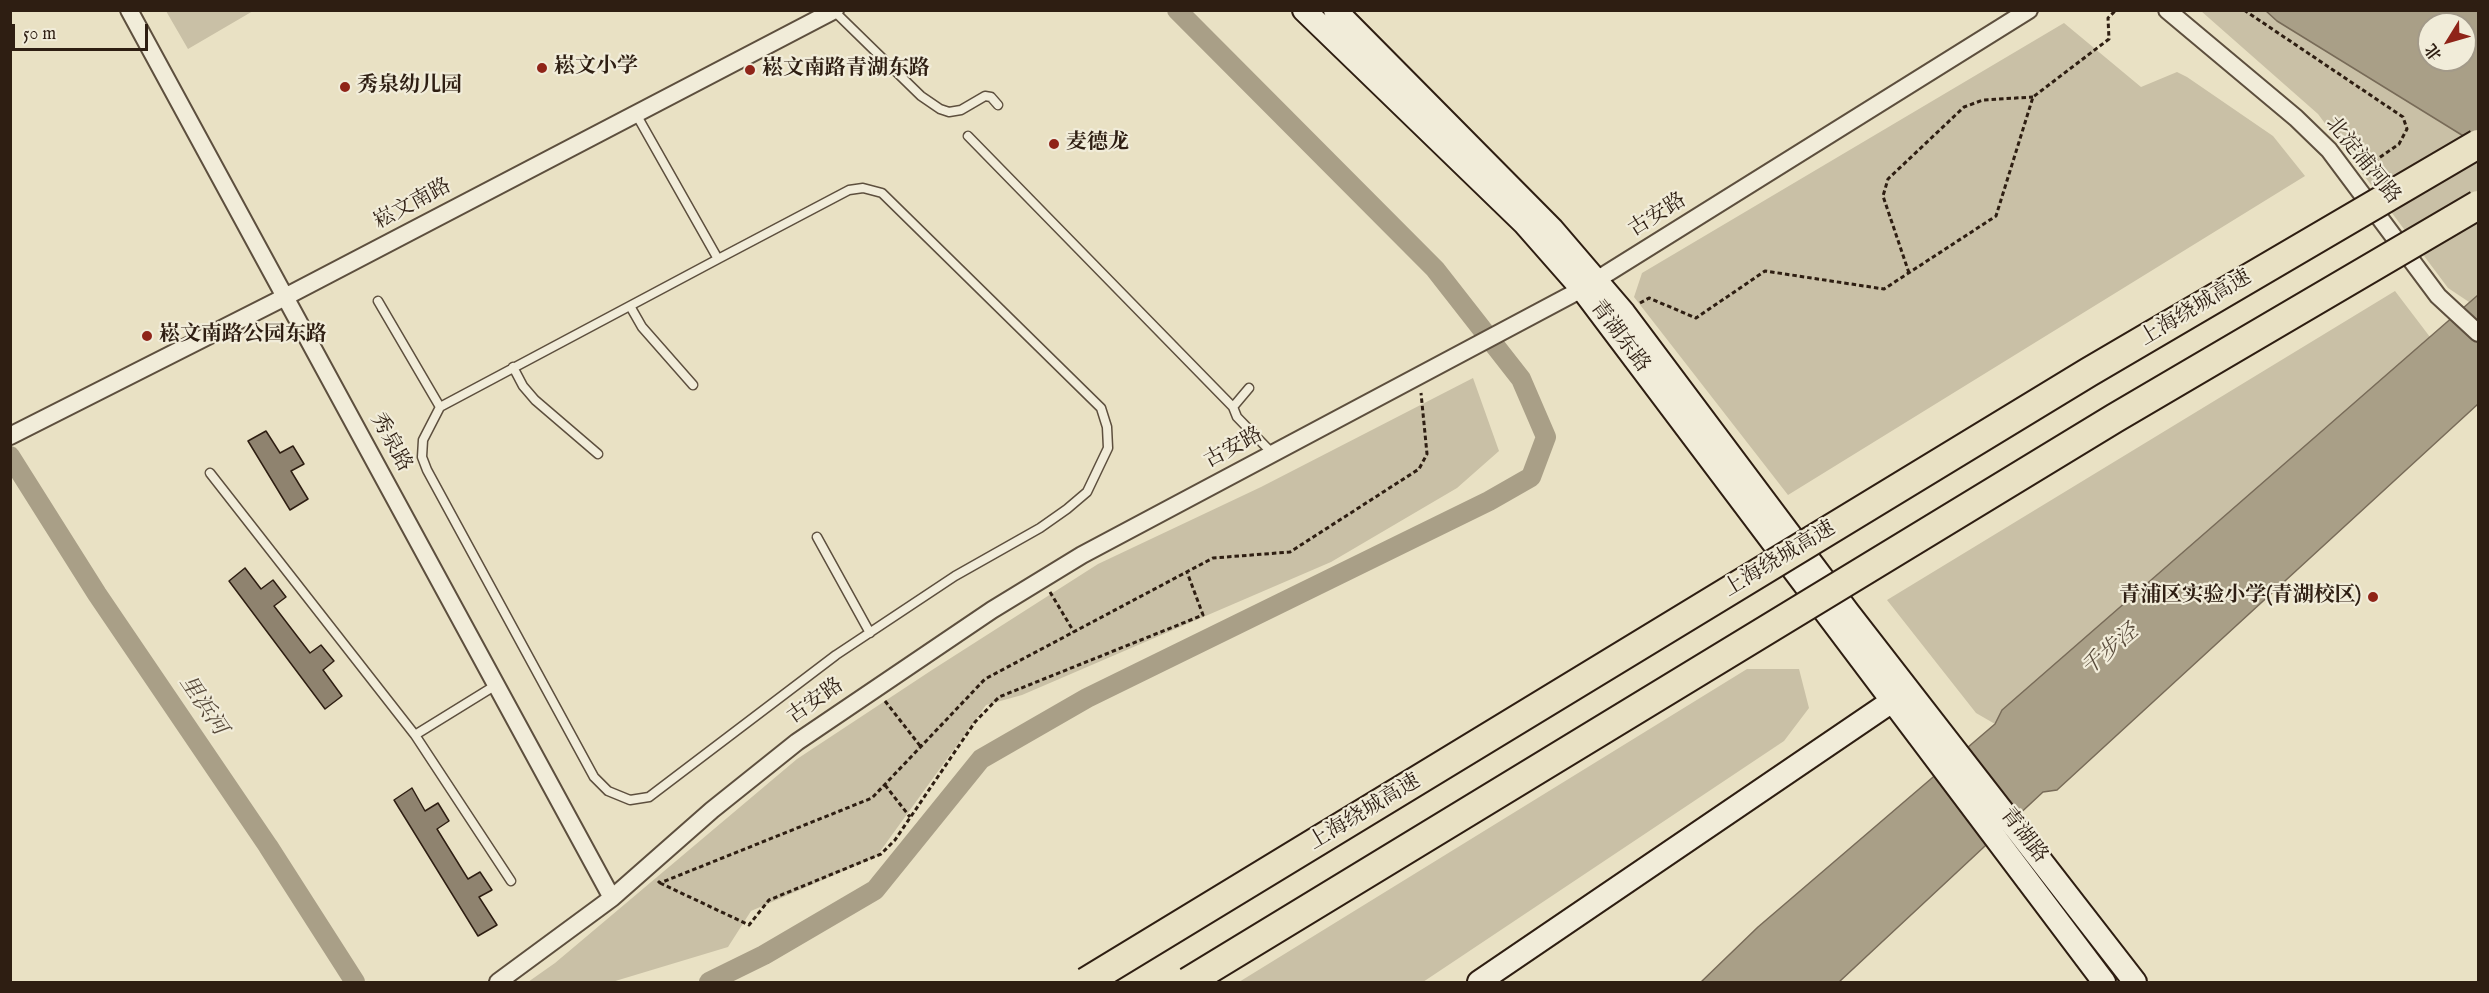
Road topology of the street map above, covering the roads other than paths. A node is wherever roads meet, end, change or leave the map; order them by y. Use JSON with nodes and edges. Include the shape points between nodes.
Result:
{"nodes":[{"id":1,"x":129,"y":10,"type":"edge"},
{"id":2,"x":1304,"y":10,"type":"edge"},
{"id":3,"x":1335,"y":10,"type":"edge"},
{"id":4,"x":2029,"y":10,"type":"edge"},
{"id":5,"x":2167,"y":10,"type":"edge"},
{"id":6,"x":834,"y":11,"type":"edge"},
{"id":7,"x":998,"y":105,"type":"dead end"},
{"id":8,"x":636,"y":114,"type":"junction"},
{"id":9,"x":968,"y":136,"type":"dead end"},
{"id":10,"x":2478,"y":144,"type":"edge"},
{"id":11,"x":2478,"y":205,"type":"edge"},
{"id":12,"x":718,"y":259,"type":"junction"},
{"id":13,"x":1589,"y":285,"type":"junction"},
{"id":14,"x":285,"y":297,"type":"junction"},
{"id":15,"x":378,"y":301,"type":"dead end"},
{"id":16,"x":630,"y":306,"type":"junction"},
{"id":17,"x":2478,"y":333,"type":"edge"},
{"id":18,"x":513,"y":368,"type":"junction"},
{"id":19,"x":693,"y":385,"type":"dead end"},
{"id":20,"x":1250,"y":388,"type":"dead end"},
{"id":21,"x":440,"y":407,"type":"junction"},
{"id":22,"x":1233,"y":407,"type":"junction"},
{"id":23,"x":10,"y":436,"type":"edge"},
{"id":24,"x":598,"y":454,"type":"dead end"},
{"id":25,"x":1273,"y":454,"type":"junction"},
{"id":26,"x":210,"y":473,"type":"dead end"},
{"id":27,"x":817,"y":537,"type":"dead end"},
{"id":28,"x":870,"y":633,"type":"junction"},
{"id":29,"x":496,"y":685,"type":"junction"},
{"id":30,"x":1900,"y":695,"type":"junction"},
{"id":31,"x":415,"y":735,"type":"junction"},
{"id":32,"x":511,"y":881,"type":"dead end"},
{"id":33,"x":612,"y":898,"type":"junction"},
{"id":34,"x":498,"y":982,"type":"edge"},
{"id":35,"x":1086,"y":982,"type":"edge"},
{"id":36,"x":1188,"y":982,"type":"edge"},
{"id":37,"x":1479,"y":982,"type":"edge"},
{"id":38,"x":2104,"y":982,"type":"edge"},
{"id":39,"x":2135,"y":982,"type":"edge"}],
"edges":[{"from":1,"to":14,"type":"street","name":"秀泉路"},
{"from":2,"to":13,"type":"main road","name":"青湖东路"},
{"from":3,"to":13,"type":"main road","name":"青湖东路","via":[[1552,229]]},
{"from":4,"to":13,"type":"street","name":"古安路"},
{"from":5,"to":17,"type":"street","name":"北淀浦河路","via":[[2330,150],[2426,281]]},
{"from":6,"to":7,"type":"lane","via":[[921,96],[940,109],[961,110],[985,96]]},
{"from":6,"to":8,"type":"street","name":"崧文南路"},
{"from":8,"to":12,"type":"lane"},
{"from":8,"to":14,"type":"street","name":"崧文南路"},
{"from":9,"to":22,"type":"lane"},
{"from":10,"to":35,"type":"highway","name":"上海绕城高速","bridge":true,"via":[[2089,372]]},
{"from":11,"to":36,"type":"highway","bridge":true,"via":[[2115,418]]},
{"from":12,"to":16,"type":"lane"},
{"from":12,"to":28,"type":"lane","via":[[849,190],[863,188],[882,193],[1101,408],[1108,448],[1087,492],[1040,528],[955,576]]},
{"from":13,"to":25,"type":"street","name":"古安路"},
{"from":13,"to":30,"type":"main road","name":"青湖东路"},
{"from":13,"to":30,"type":"main road","name":"青湖东路","via":[[1624,313]]},
{"from":14,"to":23,"type":"street","name":"崧文南路"},
{"from":14,"to":29,"type":"street","name":"秀泉路"},
{"from":15,"to":21,"type":"lane"},
{"from":16,"to":18,"type":"lane"},
{"from":16,"to":19,"type":"lane","via":[[642,327]]},
{"from":18,"to":21,"type":"lane"},
{"from":18,"to":24,"type":"lane","via":[[535,400]]},
{"from":20,"to":22,"type":"lane"},
{"from":21,"to":28,"type":"lane","via":[[423,440],[422,457],[427,470],[594,777],[608,791],[630,800],[649,797],[780,696]]},
{"from":22,"to":25,"type":"lane","via":[[1237,417]]},
{"from":25,"to":33,"type":"street","name":"古安路","via":[[1082,555],[875,688],[798,742]]},
{"from":26,"to":31,"type":"lane"},
{"from":27,"to":28,"type":"lane"},
{"from":29,"to":31,"type":"lane"},
{"from":29,"to":33,"type":"street","name":"秀泉路"},
{"from":30,"to":37,"type":"main road"},
{"from":30,"to":38,"type":"main road","name":"青湖路","via":[[1931,751]]},
{"from":30,"to":39,"type":"main road","name":"青湖路","via":[[1964,760]]},
{"from":31,"to":32,"type":"lane"},
{"from":33,"to":34,"type":"street","name":"古安路"}]}
